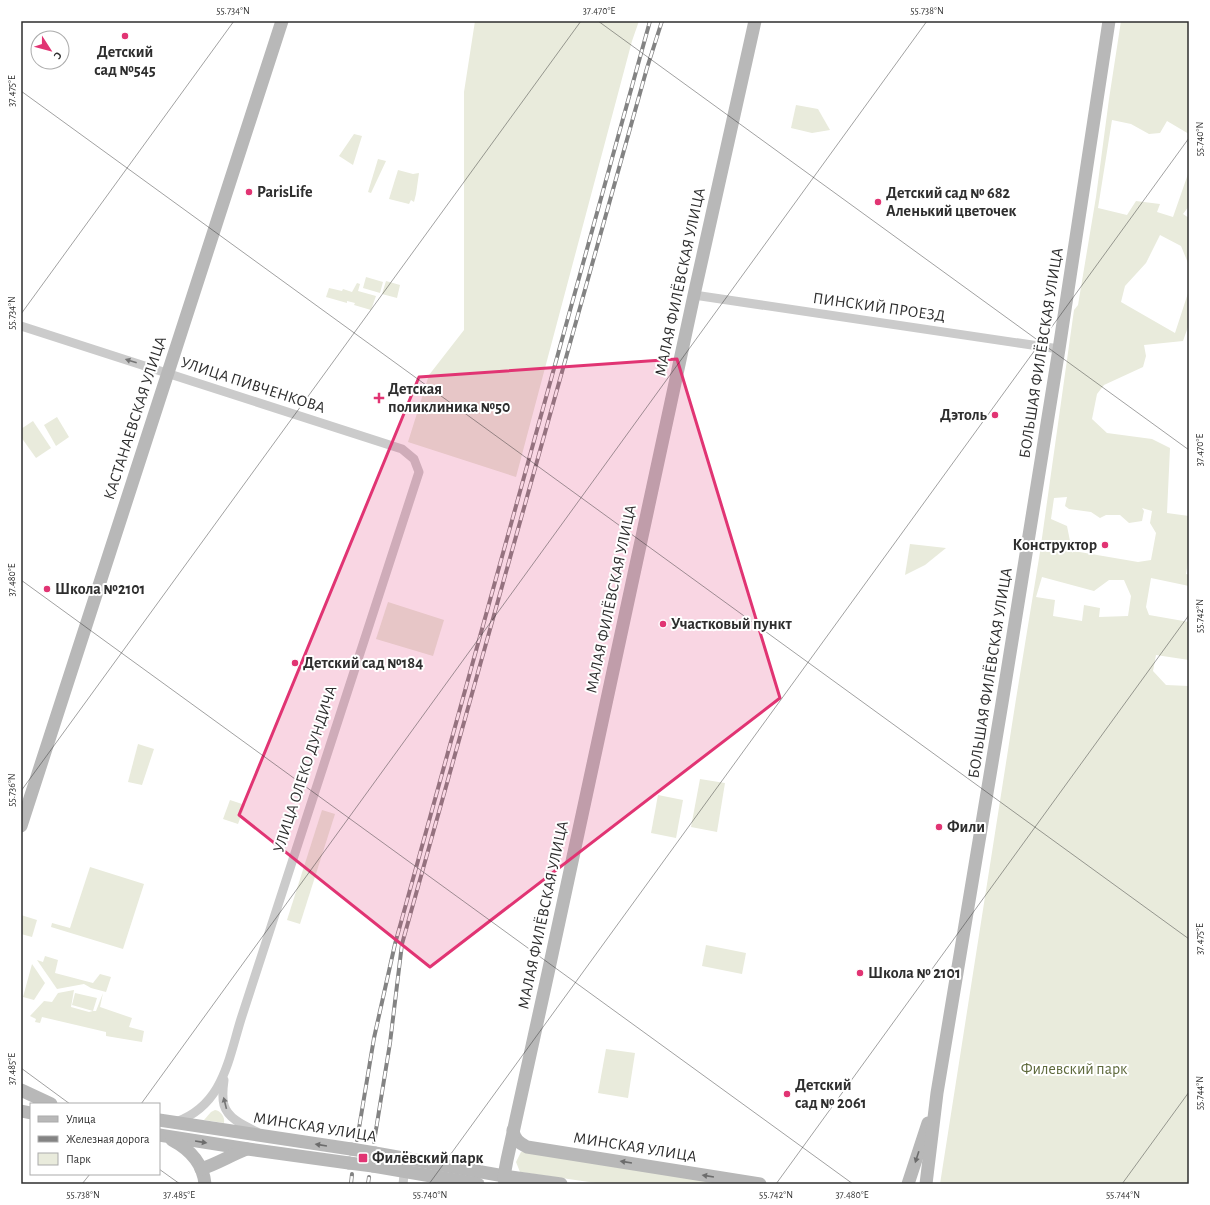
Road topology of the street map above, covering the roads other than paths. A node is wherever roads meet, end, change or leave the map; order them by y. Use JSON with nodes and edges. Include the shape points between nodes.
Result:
{"nodes":[{"id":1,"x":282,"y":21,"type":"edge"},
{"id":2,"x":755,"y":21,"type":"edge"},
{"id":3,"x":1110,"y":21,"type":"edge"},
{"id":4,"x":694,"y":295,"type":"junction"},
{"id":5,"x":21,"y":326,"type":"edge"},
{"id":6,"x":1059,"y":349,"type":"junction"},
{"id":7,"x":168,"y":372,"type":"junction"},
{"id":8,"x":419,"y":472,"type":"joint"},
{"id":9,"x":21,"y":826,"type":"edge"},
{"id":10,"x":224,"y":1076,"type":"junction"},
{"id":11,"x":21,"y":1090,"type":"edge"},
{"id":12,"x":937,"y":1093,"type":"junction"},
{"id":13,"x":21,"y":1100,"type":"edge"},
{"id":14,"x":43,"y":1103,"type":"edge"},
{"id":15,"x":48,"y":1103,"type":"edge"},
{"id":16,"x":160,"y":1120,"type":"edge"},
{"id":17,"x":174,"y":1122,"type":"junction"},
{"id":18,"x":513,"y":1130,"type":"junction"},
{"id":19,"x":161,"y":1135,"type":"edge"},
{"id":20,"x":264,"y":1136,"type":"junction"},
{"id":21,"x":248,"y":1149,"type":"junction"},
{"id":22,"x":406,"y":1158,"type":"junction"},
{"id":23,"x":201,"y":1169,"type":"junction"},
{"id":24,"x":404,"y":1178,"type":"edge"},
{"id":25,"x":505,"y":1180,"type":"edge"},
{"id":26,"x":205,"y":1184,"type":"edge"},
{"id":27,"x":478,"y":1184,"type":"edge"},
{"id":28,"x":561,"y":1184,"type":"edge"},
{"id":29,"x":760,"y":1184,"type":"edge"},
{"id":30,"x":908,"y":1184,"type":"edge"},
{"id":31,"x":926,"y":1184,"type":"edge"}],
"edges":[{"from":1,"to":7,"type":"street","name":"КАСТАНАЕВСКАЯ УЛИЦА"},
{"from":2,"to":4,"type":"street","name":"МАЛАЯ ФИЛЁВСКАЯ УЛИЦА"},
{"from":3,"to":6,"type":"street","name":"БОЛЬШАЯ ФИЛЁВСКАЯ УЛИЦА"},
{"from":4,"to":6,"type":"street","name":"ПИНСКИЙ ПРОЕЗД"},
{"from":4,"to":18,"type":"street","name":"МАЛАЯ ФИЛЁВСКАЯ УЛИЦА"},
{"from":7,"to":5,"type":"street","name":"УЛИЦА ПИВЧЕНКОВА","one_way":true},
{"from":6,"to":12,"type":"street","name":"БОЛЬШАЯ ФИЛЁВСКАЯ УЛИЦА"},
{"from":7,"to":8,"type":"street","name":"УЛИЦА ПИВЧЕНКОВА","via":[[402,449],[414,459]]},
{"from":7,"to":9,"type":"street","name":"КАСТАНАЕВСКАЯ УЛИЦА"},
{"from":8,"to":10,"type":"street","name":"УЛИЦА ОЛЕКО ДУНДИЧА"},
{"from":10,"to":17,"type":"street","name":"УЛИЦА ОЛЕКО ДУНДИЧА","via":[[217,1090],[200,1110]]},
{"from":20,"to":10,"type":"street","name":"УЛИЦА ОЛЕКО ДУНДИЧА","one_way":true,"via":[[229,1114],[224,1105]]},
{"from":11,"to":15,"type":"street"},
{"from":12,"to":30,"type":"street","name":"БОЛЬШАЯ ФИЛЁВСКАЯ УЛИЦА","one_way":true},
{"from":12,"to":31,"type":"street","name":"БОЛЬШАЯ ФИЛЁВСКАЯ УЛИЦА"},
{"from":13,"to":14,"type":"street"},
{"from":16,"to":17,"type":"street","name":"МИНСКАЯ УЛИЦА"},
{"from":17,"to":20,"type":"street","name":"МИНСКАЯ УЛИЦА"},
{"from":18,"to":25,"type":"street","name":"МАЛАЯ ФИЛЁВСКАЯ УЛИЦА"},
{"from":29,"to":18,"type":"street","name":"МИНСКАЯ УЛИЦА","one_way":true,"via":[[527,1146],[518,1141]]},
{"from":19,"to":21,"type":"street","name":"МИНСКАЯ УЛИЦА","one_way":true},
{"from":19,"to":23,"type":"street","via":[[190,1151]]},
{"from":22,"to":20,"type":"street","name":"МИНСКАЯ УЛИЦА","one_way":true,"bridge":true},
{"from":21,"to":23,"type":"street"},
{"from":21,"to":24,"type":"street","name":"МИНСКАЯ УЛИЦА","bridge":true,"via":[[373,1166]]},
{"from":22,"to":24,"type":"street"},
{"from":22,"to":25,"type":"street","name":"МИНСКАЯ УЛИЦА"},
{"from":23,"to":26,"type":"street"},
{"from":24,"to":27,"type":"street","name":"МИНСКАЯ УЛИЦА"},
{"from":25,"to":28,"type":"street","name":"МИНСКАЯ УЛИЦА"}]}
